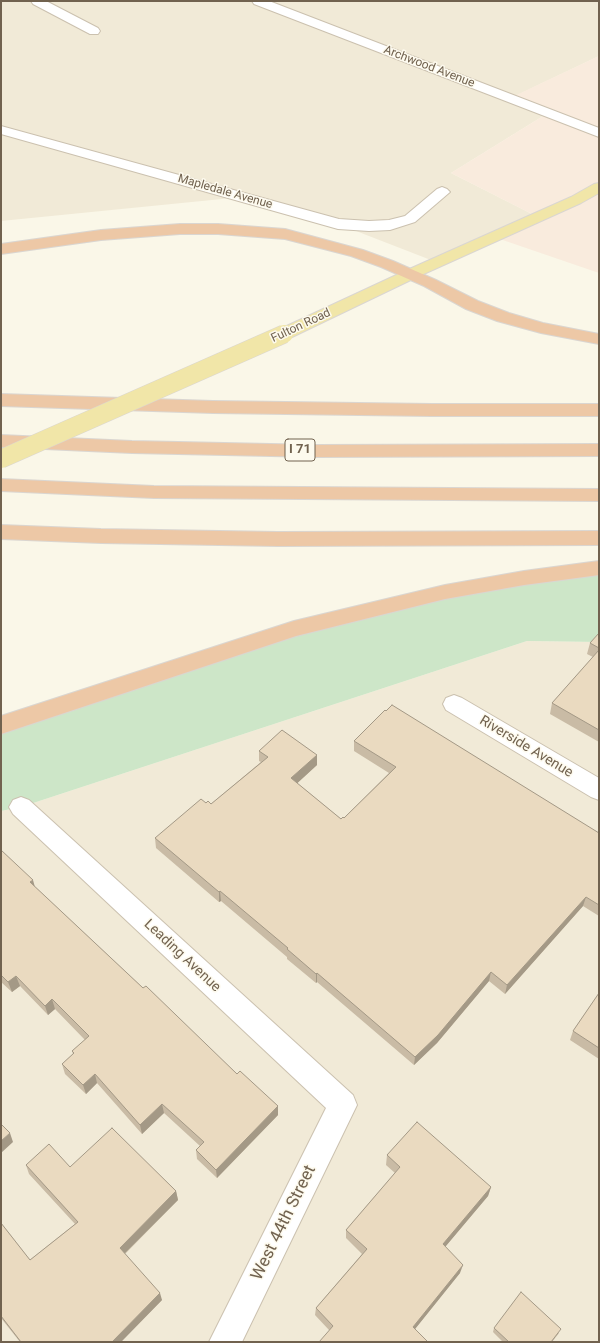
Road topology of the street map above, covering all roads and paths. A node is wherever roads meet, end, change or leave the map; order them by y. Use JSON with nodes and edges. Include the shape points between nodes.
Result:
{"nodes":[{"id":1,"x":36,"y":1,"type":"edge"},
{"id":2,"x":258,"y":1,"type":"edge"},
{"id":3,"x":94,"y":31,"type":"dead end"},
{"id":4,"x":1,"y":130,"type":"edge"},
{"id":5,"x":599,"y":132,"type":"edge"},
{"id":6,"x":599,"y":187,"type":"edge"},
{"id":7,"x":442,"y":192,"type":"dead end"},
{"id":8,"x":1,"y":249,"type":"edge"},
{"id":9,"x":411,"y":274,"type":"junction"},
{"id":10,"x":599,"y":339,"type":"edge"},
{"id":11,"x":1,"y":400,"type":"edge"},
{"id":12,"x":599,"y":410,"type":"edge"},
{"id":13,"x":1,"y":441,"type":"edge"},
{"id":14,"x":599,"y":450,"type":"edge"},
{"id":15,"x":1,"y":459,"type":"edge"},
{"id":16,"x":1,"y":485,"type":"edge"},
{"id":17,"x":599,"y":496,"type":"edge"},
{"id":18,"x":1,"y":532,"type":"edge"},
{"id":19,"x":599,"y":538,"type":"edge"},
{"id":20,"x":599,"y":568,"type":"edge"},
{"id":21,"x":454,"y":704,"type":"dead end"},
{"id":22,"x":1,"y":725,"type":"edge"},
{"id":23,"x":599,"y":790,"type":"edge"},
{"id":24,"x":21,"y":807,"type":"dead end"},
{"id":25,"x":342,"y":1105,"type":"joint"},
{"id":26,"x":225,"y":1342,"type":"edge"}],
"edges":[{"from":1,"to":3,"type":"street"},
{"from":2,"to":5,"type":"street","name":"Archwood Avenue"},
{"from":4,"to":7,"type":"street","name":"Mapledale Avenue","via":[[338,224],[369,226],[396,223],[410,218]]},
{"from":6,"to":9,"type":"main road","name":"Fulton Road","via":[[576,200]]},
{"from":8,"to":9,"type":"highway","via":[[102,235],[180,229],[255,230],[285,234],[357,253]]},
{"from":9,"to":10,"type":"highway","via":[[472,305],[503,317],[541,328]]},
{"from":9,"to":15,"type":"main road","name":"Fulton Road","bridge":true,"via":[[284,334]]},
{"from":11,"to":12,"type":"highway","via":[[237,407]]},
{"from":13,"to":14,"type":"highway","number":"I 71","via":[[318,451]]},
{"from":16,"to":17,"type":"highway","via":[[154,492]]},
{"from":18,"to":19,"type":"highway","via":[[262,538]]},
{"from":20,"to":22,"type":"highway","via":[[445,592],[294,629]]},
{"from":21,"to":23,"type":"street","name":"Riverside Avenue"},
{"from":24,"to":25,"type":"street","name":"Leading Avenue"},
{"from":25,"to":26,"type":"street","name":"West 44th Street"}]}
